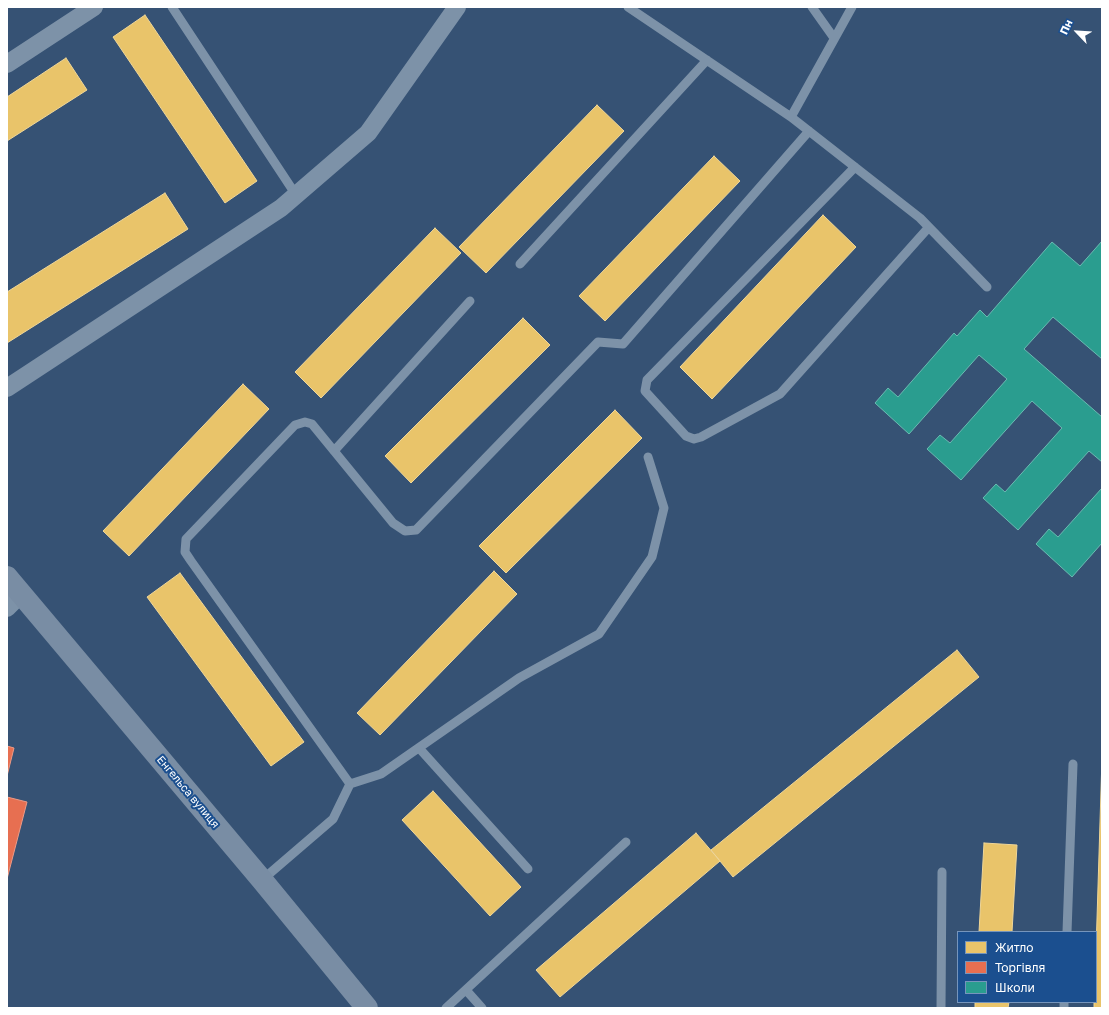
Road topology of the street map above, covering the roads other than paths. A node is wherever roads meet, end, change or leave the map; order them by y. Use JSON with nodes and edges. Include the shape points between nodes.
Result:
{"nodes":[{"id":1,"x":94,"y":7,"type":"edge"},
{"id":2,"x":172,"y":7,"type":"edge"},
{"id":3,"x":457,"y":7,"type":"edge"},
{"id":4,"x":628,"y":7,"type":"edge"},
{"id":5,"x":812,"y":7,"type":"edge"},
{"id":6,"x":852,"y":7,"type":"edge"},
{"id":7,"x":834,"y":38,"type":"junction"},
{"id":8,"x":707,"y":60,"type":"junction"},
{"id":9,"x":7,"y":64,"type":"edge"},
{"id":10,"x":791,"y":117,"type":"junction"},
{"id":11,"x":809,"y":131,"type":"junction"},
{"id":12,"x":854,"y":166,"type":"junction"},
{"id":13,"x":296,"y":195,"type":"junction"},
{"id":14,"x":929,"y":227,"type":"junction"},
{"id":15,"x":520,"y":264,"type":"dead end"},
{"id":16,"x":986,"y":287,"type":"dead end"},
{"id":17,"x":470,"y":302,"type":"dead end"},
{"id":18,"x":7,"y":388,"type":"edge"},
{"id":19,"x":334,"y":451,"type":"junction"},
{"id":20,"x":648,"y":456,"type":"dead end"},
{"id":21,"x":7,"y":577,"type":"edge"},
{"id":22,"x":14,"y":601,"type":"edge"},
{"id":23,"x":419,"y":748,"type":"junction"},
{"id":24,"x":1073,"y":764,"type":"dead end"},
{"id":25,"x":350,"y":784,"type":"junction"},
{"id":26,"x":626,"y":842,"type":"dead end"},
{"id":27,"x":528,"y":869,"type":"dead end"},
{"id":28,"x":942,"y":872,"type":"dead end"},
{"id":29,"x":262,"y":880,"type":"junction"},
{"id":30,"x":1066,"y":931,"type":"edge"},
{"id":31,"x":466,"y":990,"type":"junction"},
{"id":32,"x":367,"y":1008,"type":"edge"},
{"id":33,"x":446,"y":1008,"type":"edge"},
{"id":34,"x":482,"y":1008,"type":"edge"},
{"id":35,"x":941,"y":1008,"type":"edge"}],
"edges":[{"from":1,"to":9,"type":"street"},
{"from":2,"to":13,"type":"lane"},
{"from":3,"to":13,"type":"street","via":[[368,133]]},
{"from":4,"to":8,"type":"lane"},
{"from":5,"to":7,"type":"lane"},
{"from":6,"to":7,"type":"lane"},
{"from":7,"to":10,"type":"lane"},
{"from":8,"to":10,"type":"lane"},
{"from":8,"to":15,"type":"lane"},
{"from":10,"to":11,"type":"lane"},
{"from":11,"to":12,"type":"lane"},
{"from":11,"to":19,"type":"lane","via":[[623,344],[598,342],[416,530],[405,531],[393,523]]},
{"from":12,"to":14,"type":"lane"},
{"from":12,"to":14,"type":"lane","via":[[647,380],[645,391],[686,436],[694,439],[701,437],[780,394]]},
{"from":13,"to":18,"type":"street","via":[[282,208]]},
{"from":14,"to":16,"type":"lane"},
{"from":17,"to":19,"type":"lane"},
{"from":19,"to":25,"type":"lane","via":[[312,424],[305,422],[295,425],[186,539],[185,552]]},
{"from":20,"to":23,"type":"lane","via":[[664,508],[652,557],[599,634],[519,678]]},
{"from":21,"to":22,"type":"street","name":"Енгельса вулиця"},
{"from":22,"to":29,"type":"street","name":"Енгельса вулиця"},
{"from":23,"to":25,"type":"lane","via":[[381,774]]},
{"from":23,"to":27,"type":"lane"},
{"from":24,"to":30,"type":"lane"},
{"from":25,"to":29,"type":"lane","via":[[333,819]]},
{"from":26,"to":31,"type":"lane"},
{"from":28,"to":35,"type":"lane"},
{"from":29,"to":32,"type":"street","name":"Енгельса вулиця"},
{"from":31,"to":33,"type":"lane"},
{"from":31,"to":34,"type":"lane"}]}
